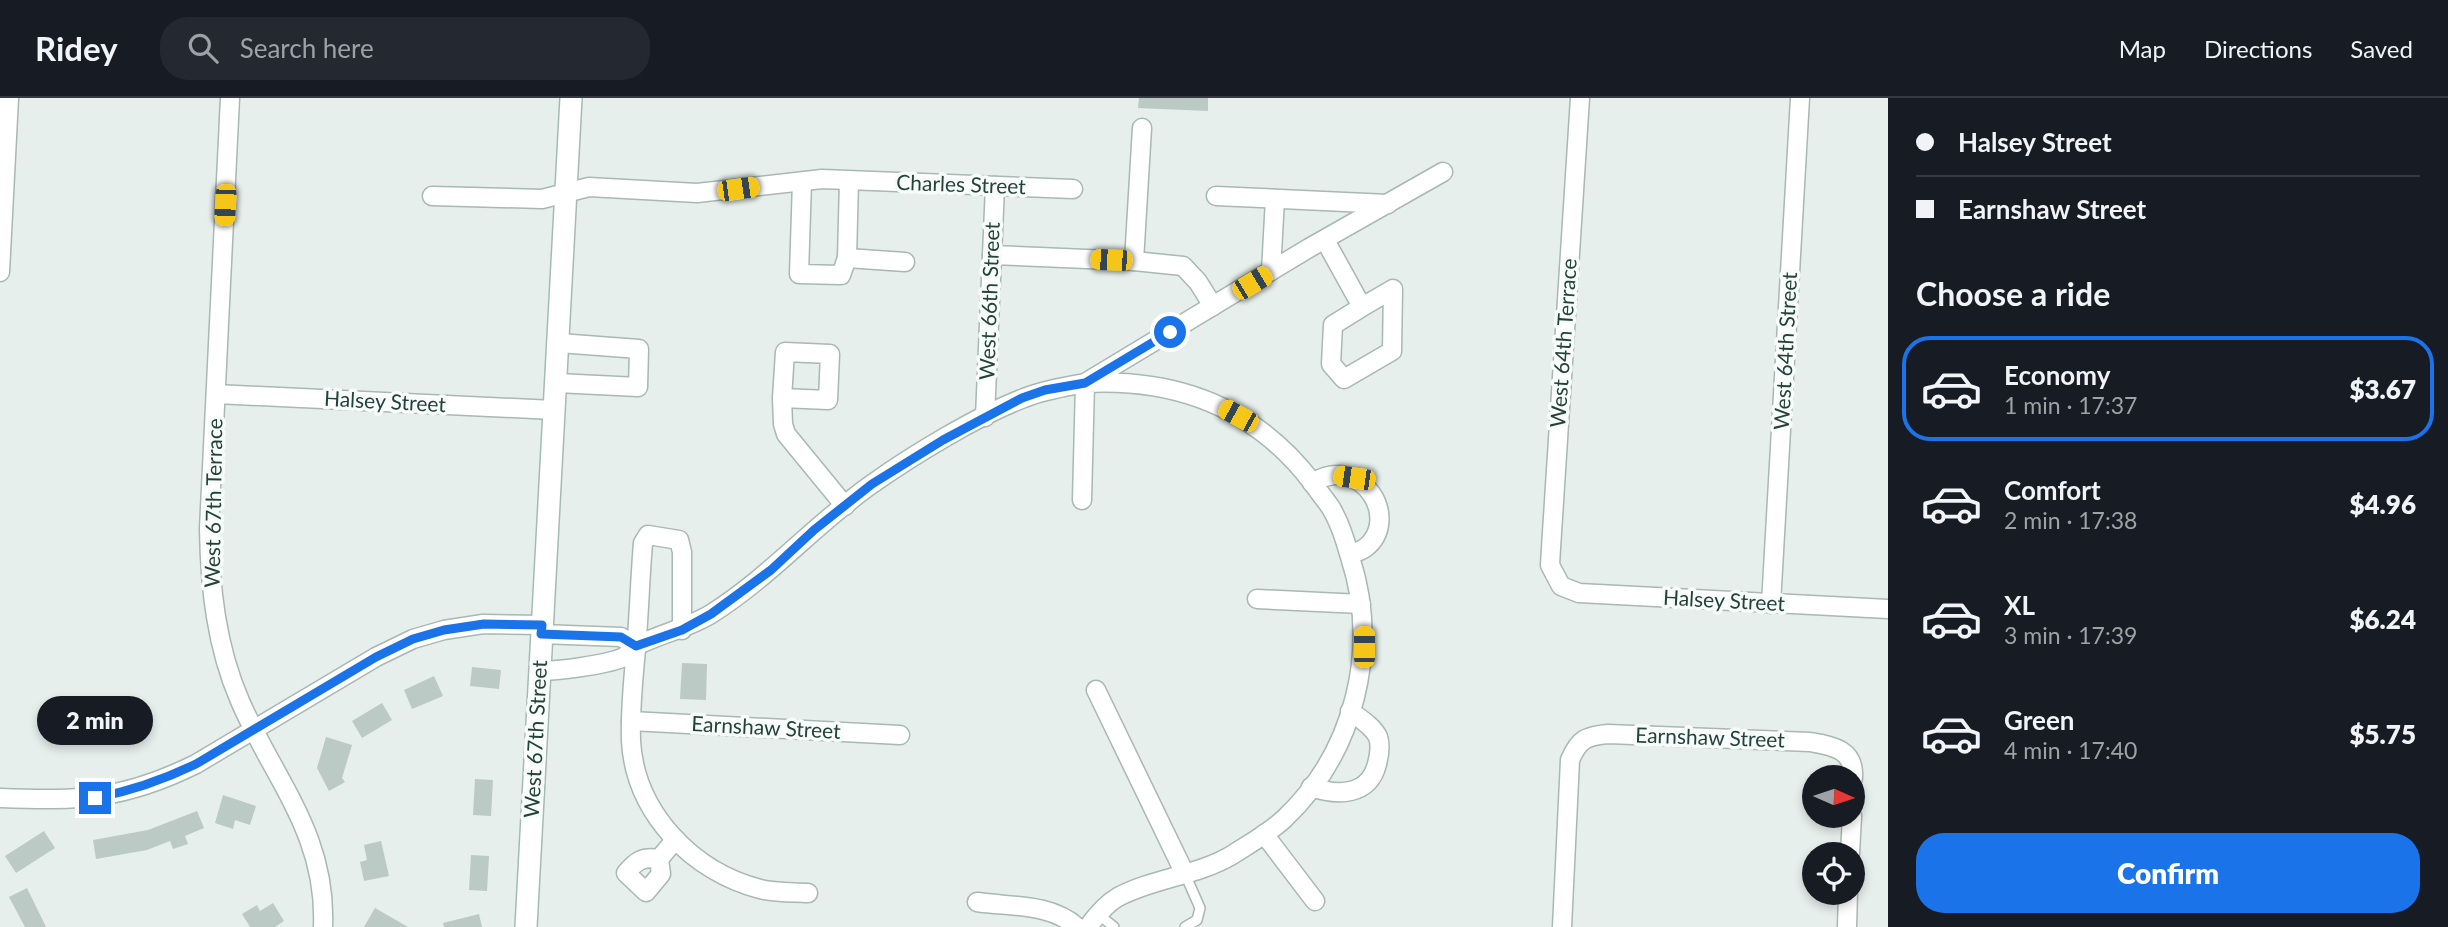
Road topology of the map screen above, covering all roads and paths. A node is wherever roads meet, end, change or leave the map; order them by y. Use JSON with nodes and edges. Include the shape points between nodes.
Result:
{"nodes":[{"id":1,"x":9,"y":98,"type":"edge"},
{"id":2,"x":230,"y":98,"type":"edge"},
{"id":3,"x":571,"y":98,"type":"edge"},
{"id":4,"x":1580,"y":98,"type":"edge"},
{"id":5,"x":1800,"y":98,"type":"edge"},
{"id":6,"x":1142,"y":128,"type":"dead end"},
{"id":7,"x":1443,"y":172,"type":"dead end"},
{"id":8,"x":849,"y":181,"type":"junction"},
{"id":9,"x":802,"y":182,"type":"junction"},
{"id":10,"x":995,"y":186,"type":"junction"},
{"id":11,"x":1073,"y":189,"type":"dead end"},
{"id":12,"x":566,"y":194,"type":"junction"},
{"id":13,"x":432,"y":196,"type":"dead end"},
{"id":14,"x":1216,"y":196,"type":"dead end"},
{"id":15,"x":1275,"y":199,"type":"junction"},
{"id":16,"x":1388,"y":204,"type":"junction"},
{"id":17,"x":1325,"y":240,"type":"junction"},
{"id":18,"x":992,"y":256,"type":"junction"},
{"id":19,"x":847,"y":258,"type":"junction"},
{"id":20,"x":1134,"y":261,"type":"junction"},
{"id":21,"x":905,"y":262,"type":"dead end"},
{"id":22,"x":1271,"y":271,"type":"junction"},
{"id":23,"x":0,"y":272,"type":"edge"},
{"id":24,"x":1213,"y":306,"type":"junction"},
{"id":25,"x":1362,"y":307,"type":"junction"},
{"id":26,"x":559,"y":343,"type":"junction"},
{"id":27,"x":557,"y":383,"type":"junction"},
{"id":28,"x":1085,"y":383,"type":"junction"},
{"id":29,"x":216,"y":394,"type":"junction"},
{"id":30,"x":782,"y":398,"type":"dead end"},
{"id":31,"x":554,"y":410,"type":"junction"},
{"id":32,"x":985,"y":417,"type":"junction"},
{"id":33,"x":1312,"y":483,"type":"junction"},
{"id":34,"x":1082,"y":500,"type":"dead end"},
{"id":35,"x":845,"y":506,"type":"junction"},
{"id":36,"x":1350,"y":555,"type":"junction"},
{"id":37,"x":1561,"y":586,"type":"joint"},
{"id":38,"x":1257,"y":599,"type":"dead end"},
{"id":39,"x":1362,"y":604,"type":"junction"},
{"id":40,"x":1771,"y":604,"type":"junction"},
{"id":41,"x":1888,"y":609,"type":"edge"},
{"id":42,"x":542,"y":629,"type":"junction"},
{"id":43,"x":682,"y":630,"type":"junction"},
{"id":44,"x":636,"y":646,"type":"junction"},
{"id":45,"x":538,"y":671,"type":"junction"},
{"id":46,"x":1096,"y":690,"type":"dead end"},
{"id":47,"x":1350,"y":712,"type":"junction"},
{"id":48,"x":632,"y":721,"type":"junction"},
{"id":49,"x":253,"y":730,"type":"junction"},
{"id":50,"x":900,"y":735,"type":"dead end"},
{"id":51,"x":1851,"y":765,"type":"edge"},
{"id":52,"x":1311,"y":787,"type":"junction"},
{"id":53,"x":0,"y":798,"type":"edge"},
{"id":54,"x":1264,"y":834,"type":"junction"},
{"id":55,"x":675,"y":840,"type":"junction"},
{"id":56,"x":659,"y":859,"type":"dead end"},
{"id":57,"x":1185,"y":874,"type":"junction"},
{"id":58,"x":808,"y":893,"type":"dead end"},
{"id":59,"x":1315,"y":901,"type":"dead end"},
{"id":60,"x":977,"y":902,"type":"dead end"},
{"id":61,"x":1848,"y":905,"type":"edge"},
{"id":62,"x":1093,"y":920,"type":"edge"},
{"id":63,"x":323,"y":927,"type":"edge"},
{"id":64,"x":526,"y":927,"type":"edge"},
{"id":65,"x":1077,"y":927,"type":"edge"},
{"id":66,"x":1114,"y":927,"type":"edge"},
{"id":67,"x":1185,"y":927,"type":"edge"},
{"id":68,"x":1562,"y":927,"type":"edge"},
{"id":69,"x":1847,"y":927,"type":"edge"}],
"edges":[{"from":1,"to":23,"type":"street"},
{"from":2,"to":29,"type":"street","name":"West 67th Terrace"},
{"from":3,"to":12,"type":"street","name":"West 67th Street"},
{"from":4,"to":37,"type":"street","name":"West 64th Terrace","via":[[1550,565]]},
{"from":5,"to":40,"type":"street","name":"West 64th Street"},
{"from":6,"to":20,"type":"street"},
{"from":7,"to":16,"type":"street"},
{"from":8,"to":9,"type":"street","name":"Charles Street"},
{"from":8,"to":10,"type":"street","name":"Charles Street"},
{"from":8,"to":19,"type":"street"},
{"from":9,"to":12,"type":"street","name":"Charles Street","via":[[697,193],[589,187]]},
{"from":9,"to":19,"type":"street","via":[[799,274],[841,275]]},
{"from":10,"to":11,"type":"street","name":"Charles Street"},
{"from":10,"to":18,"type":"street","name":"West 66th Street"},
{"from":12,"to":13,"type":"street","name":"Charles Street","via":[[518,200]]},
{"from":12,"to":26,"type":"street","name":"West 67th Street"},
{"from":14,"to":15,"type":"street"},
{"from":15,"to":16,"type":"street"},
{"from":15,"to":22,"type":"street"},
{"from":16,"to":17,"type":"street"},
{"from":17,"to":22,"type":"street"},
{"from":17,"to":25,"type":"street"},
{"from":18,"to":20,"type":"street"},
{"from":18,"to":32,"type":"street","name":"West 66th Street"},
{"from":19,"to":21,"type":"street"},
{"from":20,"to":24,"type":"street","via":[[1183,266]]},
{"from":22,"to":24,"type":"street"},
{"from":24,"to":28,"type":"street"},
{"from":25,"to":25,"type":"street","via":[[1333,325],[1331,365],[1344,379],[1392,351],[1393,289]]},
{"from":26,"to":27,"type":"street","name":"West 67th Street"},
{"from":26,"to":27,"type":"street","via":[[639,349],[638,387]]},
{"from":27,"to":31,"type":"street","name":"West 67th Street"},
{"from":28,"to":32,"type":"street","via":[[1045,390]]},
{"from":28,"to":33,"type":"street","via":[[1146,384],[1222,407],[1281,446]]},
{"from":28,"to":34,"type":"street"},
{"from":29,"to":31,"type":"street","name":"Halsey Street"},
{"from":29,"to":49,"type":"street","name":"West 67th Terrace","via":[[209,565],[224,653]]},
{"from":30,"to":35,"type":"street","via":[[786,434]]},
{"from":31,"to":42,"type":"street","name":"West 67th Street"},
{"from":32,"to":35,"type":"street","via":[[872,484]]},
{"from":33,"to":36,"type":"street","via":[[1330,507]]},
{"from":33,"to":36,"type":"street","via":[[1334,475],[1354,478],[1371,491],[1378,506],[1377,530],[1366,547]]},
{"from":35,"to":43,"type":"street","via":[[744,590]]},
{"from":36,"to":39,"type":"street"},
{"from":37,"to":40,"type":"street","name":"Halsey Street","via":[[1579,593]]},
{"from":38,"to":39,"type":"street"},
{"from":39,"to":47,"type":"street","via":[[1364,647]]},
{"from":40,"to":41,"type":"street","name":"Halsey Street"},
{"from":42,"to":44,"type":"street","via":[[621,637]]},
{"from":42,"to":45,"type":"street","name":"West 67th Street"},
{"from":42,"to":49,"type":"street","via":[[484,624],[413,639]]},
{"from":43,"to":44,"type":"street"},
{"from":43,"to":44,"type":"street","via":[[679,540],[648,535],[643,543]]},
{"from":44,"to":45,"type":"street","via":[[624,657]]},
{"from":44,"to":48,"type":"street"},
{"from":45,"to":64,"type":"street","name":"West 67th Street"},
{"from":46,"to":57,"type":"street"},
{"from":47,"to":52,"type":"street","via":[[1334,754]]},
{"from":47,"to":52,"type":"street","via":[[1378,737],[1380,755],[1375,772],[1366,785],[1350,793]]},
{"from":48,"to":50,"type":"street","name":"Earnshaw Street"},
{"from":48,"to":55,"type":"street","via":[[631,743],[639,777],[651,807]]},
{"from":49,"to":53,"type":"street","via":[[196,764],[132,791],[58,800]]},
{"from":49,"to":63,"type":"street","name":"West 67th Terrace","via":[[297,807],[314,851],[321,880]]},
{"from":51,"to":68,"type":"street","name":"Earnshaw Street","via":[[1847,755],[1834,746],[1810,743],[1589,736],[1570,760]]},
{"from":52,"to":54,"type":"street","via":[[1283,820]]},
{"from":54,"to":57,"type":"street","via":[[1230,856]]},
{"from":54,"to":59,"type":"street"},
{"from":55,"to":56,"type":"street"},
{"from":55,"to":58,"type":"street","via":[[693,857],[739,882],[763,890]]},
{"from":57,"to":62,"type":"street","via":[[1117,898]]},
{"from":57,"to":67,"type":"lane","via":[[1200,908],[1197,920]]},
{"from":60,"to":65,"type":"street","via":[[1052,912]]},
{"from":61,"to":69,"type":"street"},
{"from":62,"to":66,"type":"lane"}]}
